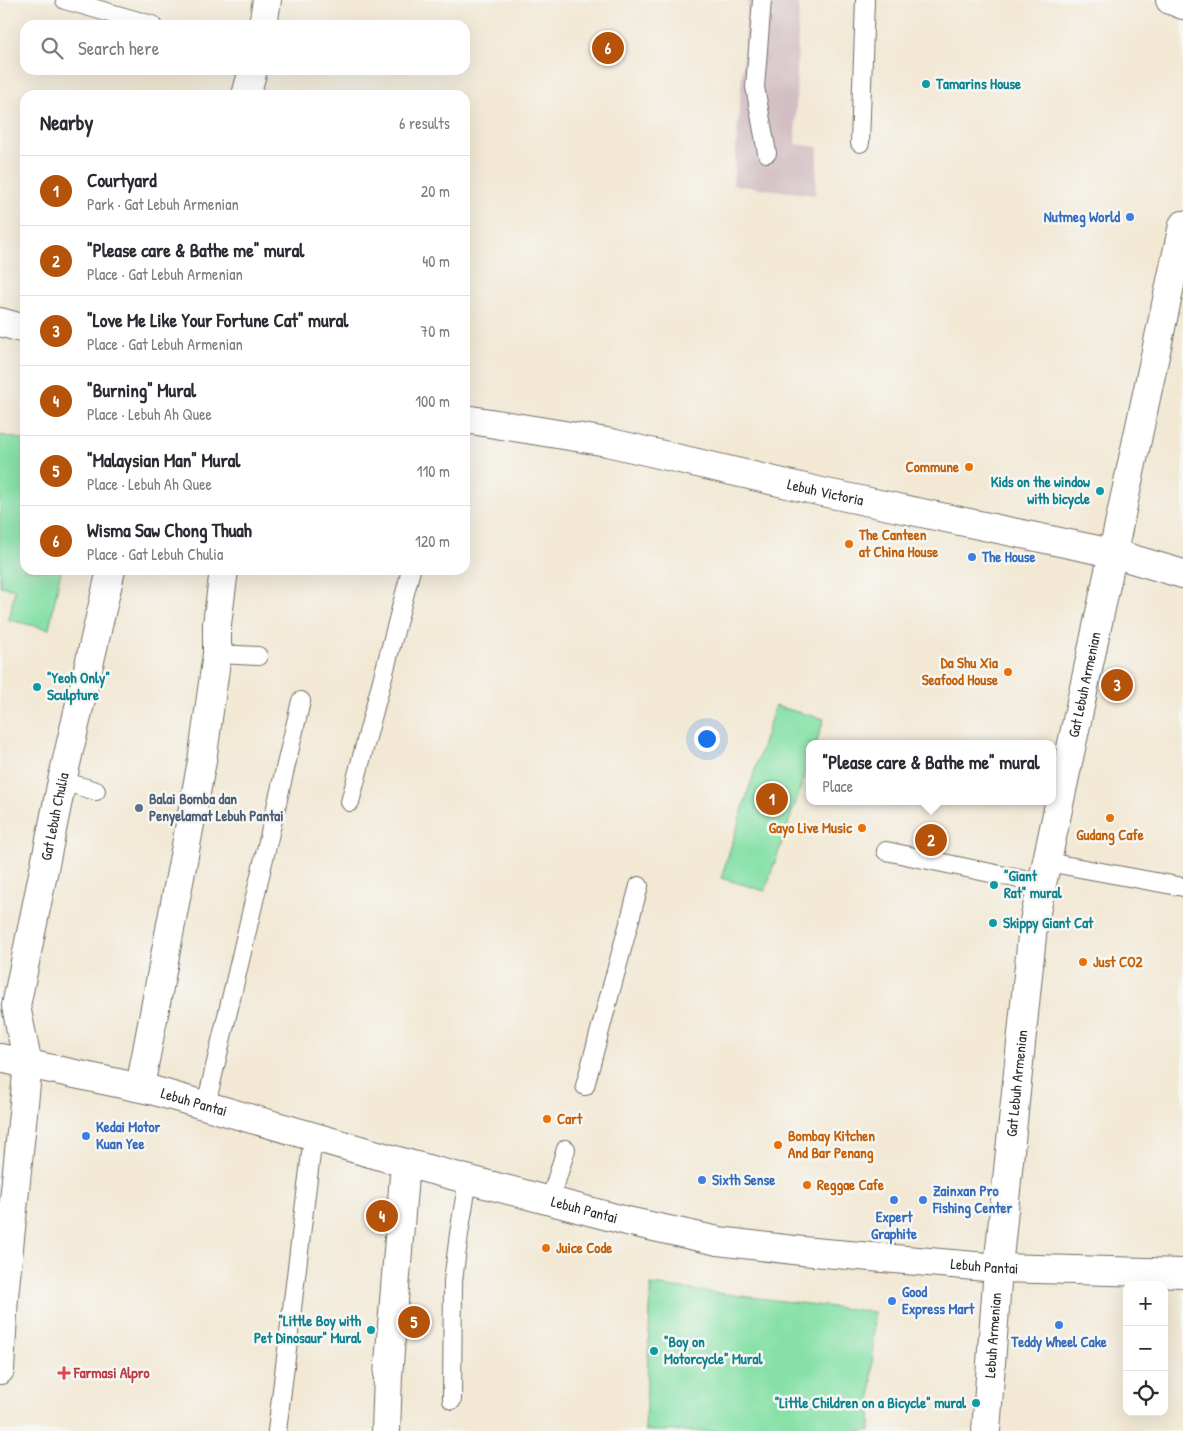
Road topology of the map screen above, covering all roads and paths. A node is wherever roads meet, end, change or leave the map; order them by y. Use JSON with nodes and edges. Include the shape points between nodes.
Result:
{"nodes":[{"id":1,"x":64,"y":0,"type":"edge"},
{"id":2,"x":267,"y":0,"type":"edge"},
{"id":3,"x":762,"y":0,"type":"edge"},
{"id":4,"x":865,"y":0,"type":"edge"},
{"id":5,"x":1170,"y":0,"type":"edge"},
{"id":6,"x":1183,"y":4,"type":"edge"},
{"id":7,"x":134,"y":20,"type":"edge"},
{"id":8,"x":264,"y":20,"type":"edge"},
{"id":9,"x":252,"y":75,"type":"edge"},
{"id":10,"x":247,"y":90,"type":"edge"},
{"id":11,"x":860,"y":143,"type":"dead end"},
{"id":12,"x":767,"y":154,"type":"dead end"},
{"id":13,"x":1183,"y":225,"type":"edge"},
{"id":14,"x":0,"y":322,"type":"edge"},
{"id":15,"x":20,"y":328,"type":"edge"},
{"id":16,"x":470,"y":420,"type":"edge"},
{"id":17,"x":1112,"y":553,"type":"junction"},
{"id":18,"x":1183,"y":574,"type":"edge"},
{"id":19,"x":110,"y":575,"type":"edge"},
{"id":20,"x":223,"y":575,"type":"edge"},
{"id":21,"x":410,"y":575,"type":"edge"},
{"id":22,"x":217,"y":654,"type":"junction"},
{"id":23,"x":258,"y":656,"type":"dead end"},
{"id":24,"x":301,"y":701,"type":"dead end"},
{"id":25,"x":62,"y":781,"type":"junction"},
{"id":26,"x":96,"y":790,"type":"dead end"},
{"id":27,"x":350,"y":802,"type":"dead end"},
{"id":28,"x":886,"y":851,"type":"dead end"},
{"id":29,"x":1045,"y":873,"type":"junction"},
{"id":30,"x":639,"y":886,"type":"dead end"},
{"id":31,"x":1183,"y":887,"type":"edge"},
{"id":32,"x":0,"y":1058,"type":"edge"},
{"id":33,"x":28,"y":1065,"type":"junction"},
{"id":34,"x":585,"y":1086,"type":"dead end"},
{"id":35,"x":140,"y":1087,"type":"junction"},
{"id":36,"x":206,"y":1105,"type":"junction"},
{"id":37,"x":313,"y":1137,"type":"junction"},
{"id":38,"x":566,"y":1149,"type":"dead end"},
{"id":39,"x":405,"y":1163,"type":"junction"},
{"id":40,"x":468,"y":1179,"type":"junction"},
{"id":41,"x":550,"y":1201,"type":"junction"},
{"id":42,"x":998,"y":1268,"type":"junction"},
{"id":43,"x":1183,"y":1273,"type":"edge"},
{"id":44,"x":0,"y":1370,"type":"edge"},
{"id":45,"x":452,"y":1400,"type":"dead end"},
{"id":46,"x":277,"y":1431,"type":"edge"},
{"id":47,"x":386,"y":1431,"type":"edge"},
{"id":48,"x":986,"y":1431,"type":"edge"}],
"edges":[{"from":1,"to":7,"type":"lane"},
{"from":2,"to":8,"type":"street"},
{"from":3,"to":12,"type":"lane","via":[[755,87]]},
{"from":4,"to":11,"type":"lane"},
{"from":5,"to":6,"type":"street"},
{"from":9,"to":10,"type":"street"},
{"from":13,"to":17,"type":"street","name":"Gat Lebuh Armenian"},
{"from":14,"to":15,"type":"street"},
{"from":16,"to":17,"type":"street","name":"Lebuh Victoria","via":[[607,442]]},
{"from":17,"to":18,"type":"street","name":"Lebuh Victoria"},
{"from":17,"to":29,"type":"street","name":"Gat Lebuh Armenian"},
{"from":19,"to":25,"type":"street","name":"Gat Lebuh Chulia"},
{"from":20,"to":22,"type":"street"},
{"from":21,"to":27,"type":"lane"},
{"from":22,"to":23,"type":"lane"},
{"from":22,"to":35,"type":"street","via":[[202,761]]},
{"from":24,"to":36,"type":"lane"},
{"from":25,"to":26,"type":"lane"},
{"from":25,"to":33,"type":"street","name":"Gat Lebuh Chulia","via":[[16,1006]]},
{"from":28,"to":29,"type":"lane"},
{"from":29,"to":31,"type":"lane"},
{"from":29,"to":42,"type":"street","name":"Gat Lebuh Armenian","via":[[1034,926]]},
{"from":30,"to":34,"type":"lane"},
{"from":32,"to":33,"type":"street","name":"Lebuh Pantai"},
{"from":33,"to":35,"type":"street","name":"Lebuh Pantai"},
{"from":33,"to":44,"type":"street","name":"Gat Lebuh Chulia","via":[[4,1296]]},
{"from":35,"to":36,"type":"street","name":"Lebuh Pantai"},
{"from":36,"to":37,"type":"street","name":"Lebuh Pantai"},
{"from":37,"to":39,"type":"street","name":"Lebuh Pantai"},
{"from":37,"to":46,"type":"lane"},
{"from":38,"to":41,"type":"lane"},
{"from":39,"to":40,"type":"street","name":"Lebuh Pantai"},
{"from":39,"to":47,"type":"street"},
{"from":40,"to":41,"type":"street","name":"Lebuh Pantai"},
{"from":40,"to":45,"type":"lane","via":[[453,1282]]},
{"from":41,"to":42,"type":"street","name":"Lebuh Pantai","via":[[718,1241]]},
{"from":42,"to":43,"type":"street","name":"Lebuh Pantai"},
{"from":42,"to":48,"type":"street","name":"Lebuh Armenian"}]}
